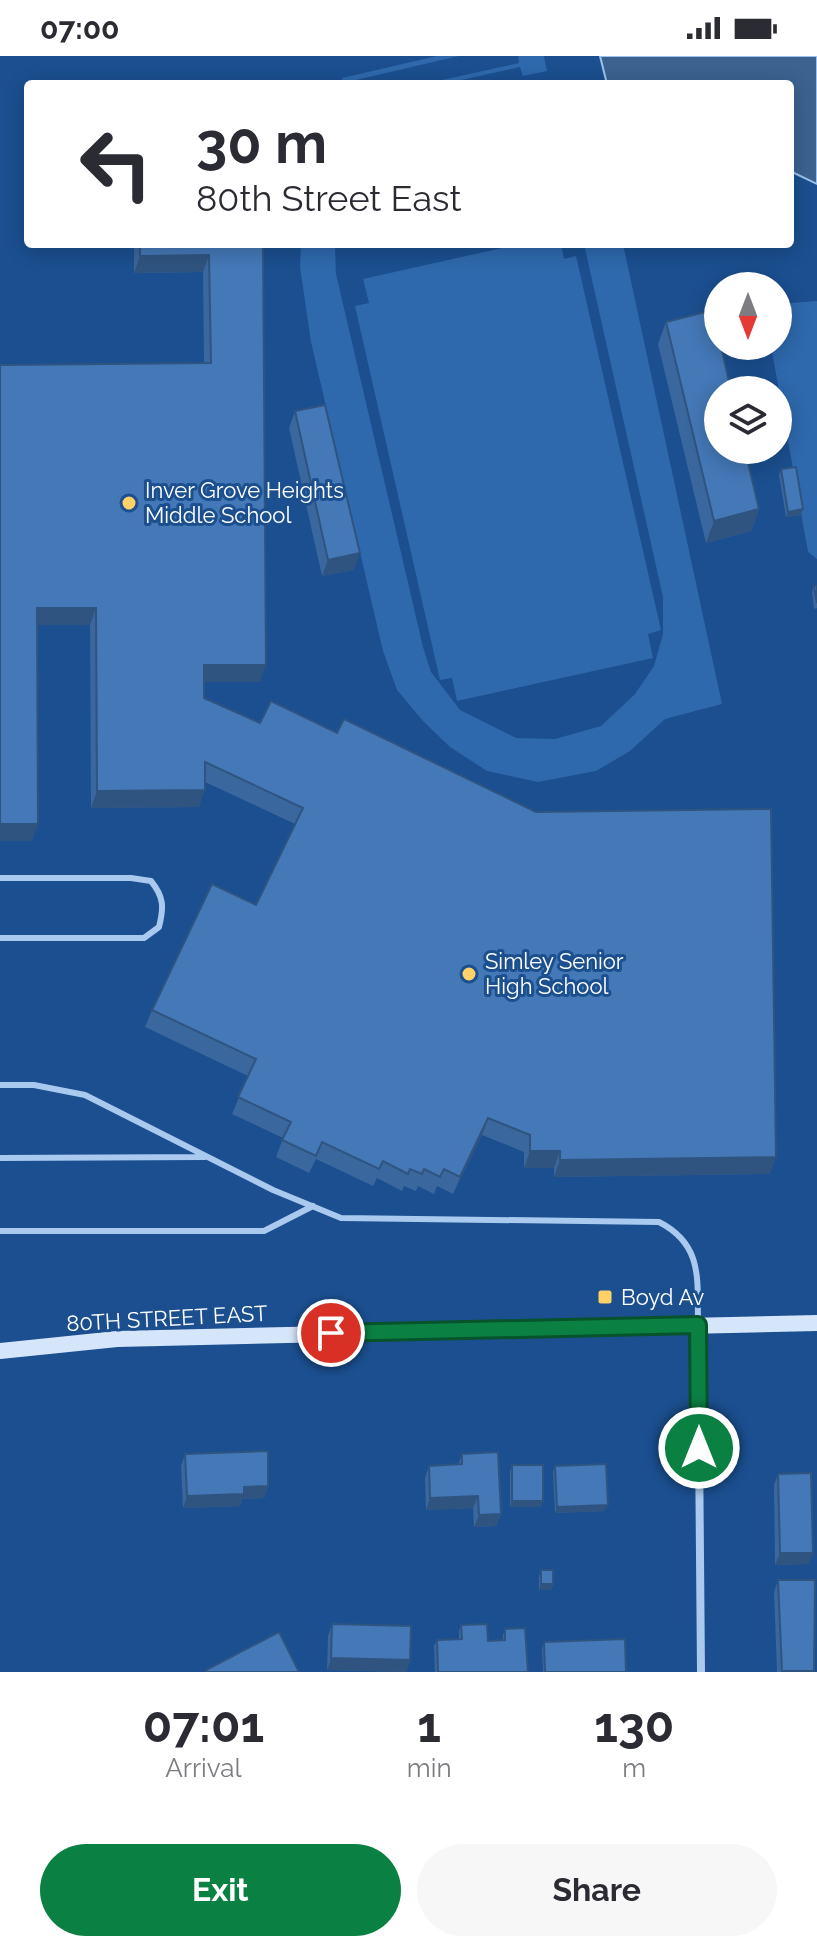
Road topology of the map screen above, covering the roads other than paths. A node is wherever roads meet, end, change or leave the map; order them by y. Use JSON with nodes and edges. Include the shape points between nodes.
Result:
{"nodes":[{"id":1,"x":0,"y":878,"type":"edge"},
{"id":2,"x":0,"y":938,"type":"edge"},
{"id":3,"x":0,"y":1085,"type":"edge"},
{"id":4,"x":209,"y":1157,"type":"junction"},
{"id":5,"x":0,"y":1158,"type":"edge"},
{"id":6,"x":313,"y":1206,"type":"junction"},
{"id":7,"x":0,"y":1231,"type":"edge"},
{"id":8,"x":817,"y":1323,"type":"edge"},
{"id":9,"x":698,"y":1325,"type":"junction"},
{"id":10,"x":0,"y":1351,"type":"edge"},
{"id":11,"x":701,"y":1672,"type":"edge"}],
"edges":[{"from":1,"to":2,"type":"lane","via":[[151,881],[162,894],[164,908],[159,927],[144,938]]},
{"from":3,"to":4,"type":"lane","via":[[85,1095]]},
{"from":4,"to":5,"type":"lane"},
{"from":4,"to":6,"type":"lane"},
{"from":6,"to":7,"type":"lane","via":[[264,1231]]},
{"from":6,"to":9,"type":"lane","via":[[341,1218],[659,1222],[688,1242],[697,1272]]},
{"from":8,"to":9,"type":"street","name":"80TH STREET EAST"},
{"from":9,"to":10,"type":"street","name":"80TH STREET EAST","via":[[117,1339]]},
{"from":9,"to":11,"type":"street"}]}
